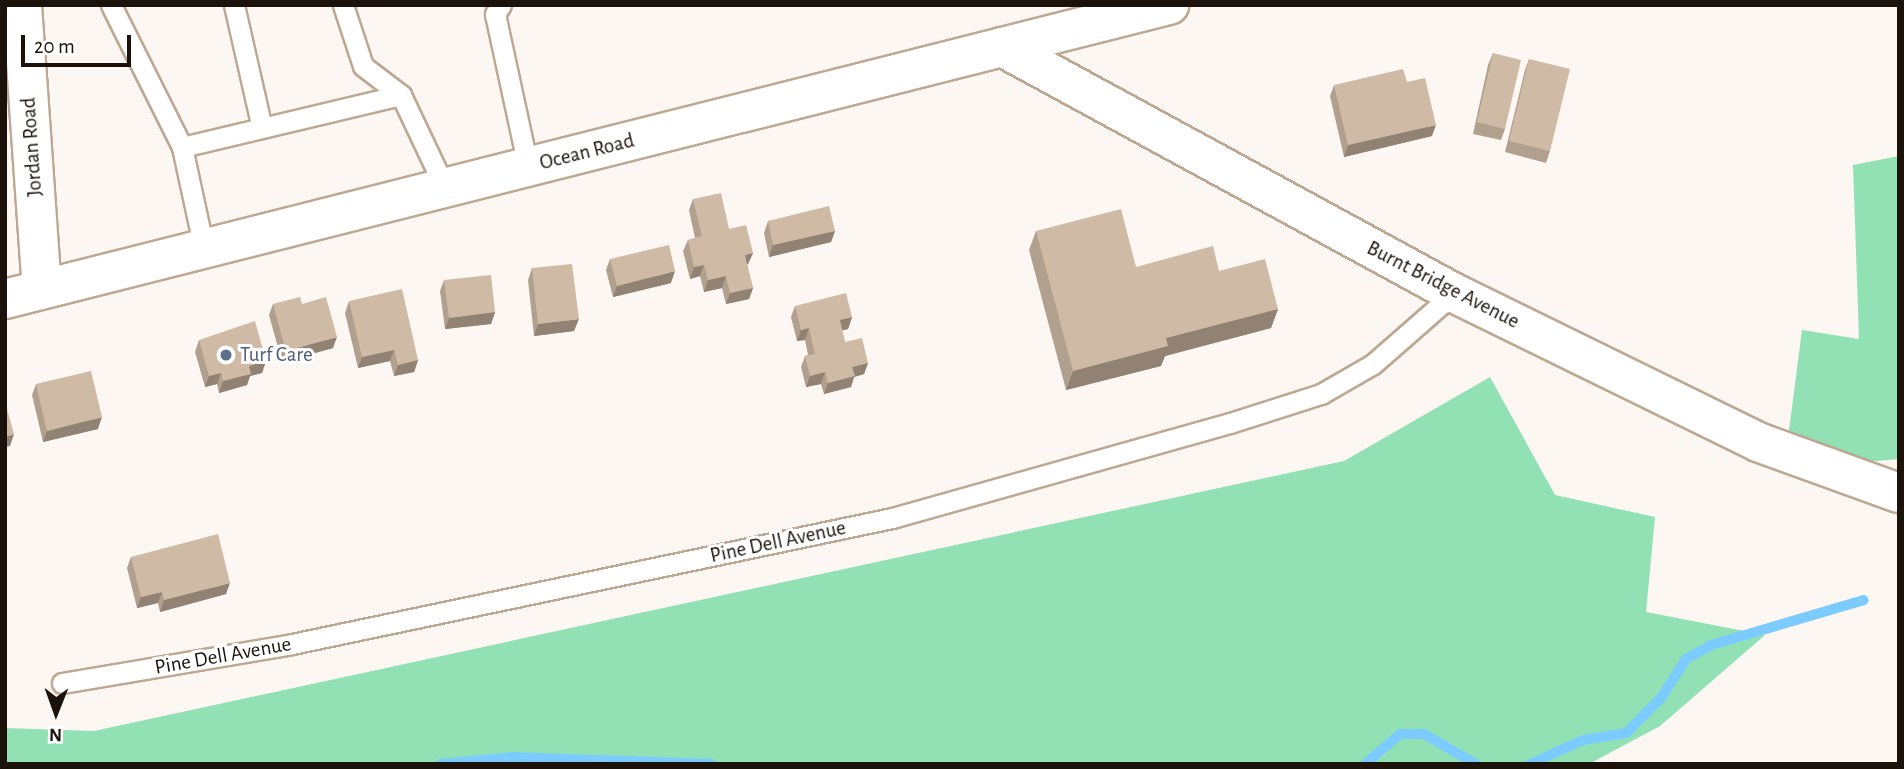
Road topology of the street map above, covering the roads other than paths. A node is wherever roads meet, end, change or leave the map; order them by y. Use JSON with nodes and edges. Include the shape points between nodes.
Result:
{"nodes":[{"id":1,"x":22,"y":5,"type":"edge"},
{"id":2,"x":111,"y":5,"type":"edge"},
{"id":3,"x":234,"y":5,"type":"edge"},
{"id":4,"x":343,"y":5,"type":"edge"},
{"id":5,"x":501,"y":5,"type":"edge"},
{"id":6,"x":1158,"y":7,"type":"edge"},
{"id":7,"x":1002,"y":47,"type":"junction"},
{"id":8,"x":401,"y":95,"type":"junction"},
{"id":9,"x":262,"y":128,"type":"junction"},
{"id":10,"x":183,"y":148,"type":"junction"},
{"id":11,"x":528,"y":167,"type":"junction"},
{"id":12,"x":445,"y":188,"type":"junction"},
{"id":13,"x":204,"y":249,"type":"junction"},
{"id":14,"x":42,"y":289,"type":"junction"},
{"id":15,"x":1454,"y":293,"type":"junction"},
{"id":16,"x":5,"y":299,"type":"edge"},
{"id":17,"x":1899,"y":493,"type":"edge"},
{"id":18,"x":62,"y":682,"type":"dead end"}],
"edges":[{"from":1,"to":14,"type":"street","name":"Jordan Road"},
{"from":2,"to":10,"type":"lane"},
{"from":3,"to":9,"type":"lane"},
{"from":4,"to":8,"type":"lane","via":[[363,66]]},
{"from":5,"to":11,"type":"lane","via":[[495,14]]},
{"from":6,"to":7,"type":"street","name":"Ocean Road"},
{"from":7,"to":11,"type":"street","name":"Ocean Road"},
{"from":7,"to":15,"type":"street","name":"Burnt Bridge Avenue"},
{"from":8,"to":9,"type":"lane"},
{"from":8,"to":12,"type":"lane"},
{"from":9,"to":10,"type":"lane"},
{"from":10,"to":13,"type":"lane"},
{"from":11,"to":12,"type":"street","name":"Ocean Road"},
{"from":12,"to":13,"type":"street","name":"Ocean Road"},
{"from":13,"to":14,"type":"street","name":"Ocean Road"},
{"from":14,"to":16,"type":"street","name":"Ocean Road"},
{"from":15,"to":17,"type":"street","name":"Burnt Bridge Avenue","via":[[1758,442]]},
{"from":15,"to":18,"type":"lane","name":"Pine Dell Avenue","via":[[1373,364],[1321,394],[892,518],[292,644]]}]}
